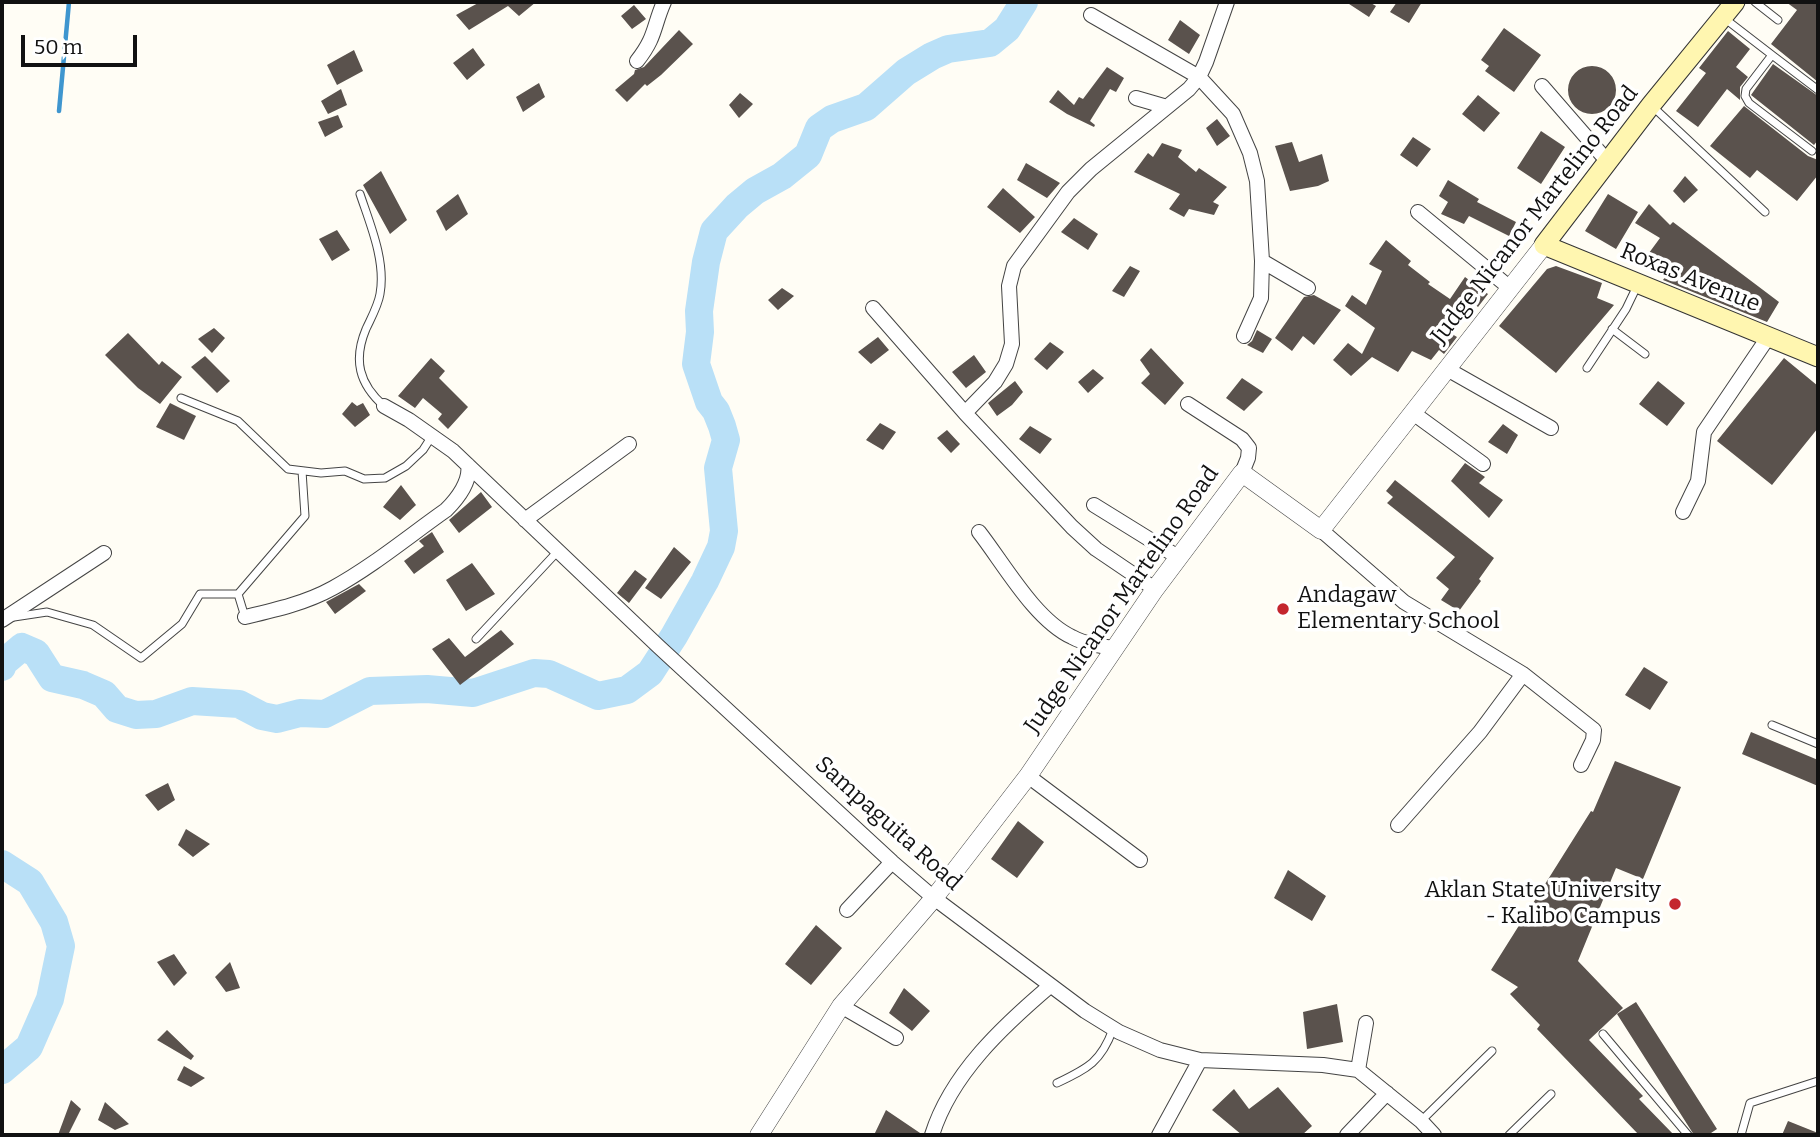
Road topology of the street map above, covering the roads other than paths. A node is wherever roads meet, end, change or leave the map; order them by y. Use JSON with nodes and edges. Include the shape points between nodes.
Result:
{"nodes":[{"id":1,"x":664,"y":2,"type":"edge"},
{"id":2,"x":1227,"y":2,"type":"edge"},
{"id":3,"x":1755,"y":2,"type":"edge"},
{"id":4,"x":1729,"y":10,"type":"edge"},
{"id":5,"x":1091,"y":15,"type":"dead end"},
{"id":6,"x":1778,"y":20,"type":"dead end"},
{"id":7,"x":1772,"y":55,"type":"junction"},
{"id":8,"x":637,"y":61,"type":"dead end"},
{"id":9,"x":1199,"y":77,"type":"junction"},
{"id":10,"x":1542,"y":86,"type":"dead end"},
{"id":11,"x":1818,"y":90,"type":"edge"},
{"id":12,"x":1136,"y":98,"type":"dead end"},
{"id":13,"x":1651,"y":105,"type":"junction"},
{"id":14,"x":1167,"y":107,"type":"junction"},
{"id":15,"x":1812,"y":151,"type":"dead end"},
{"id":16,"x":1608,"y":162,"type":"junction"},
{"id":17,"x":360,"y":194,"type":"dead end"},
{"id":18,"x":1418,"y":212,"type":"dead end"},
{"id":19,"x":1765,"y":212,"type":"dead end"},
{"id":20,"x":1544,"y":245,"type":"junction"},
{"id":21,"x":1262,"y":261,"type":"junction"},
{"id":22,"x":1639,"y":283,"type":"junction"},
{"id":23,"x":1308,"y":288,"type":"dead end"},
{"id":24,"x":1510,"y":288,"type":"junction"},
{"id":25,"x":873,"y":308,"type":"dead end"},
{"id":26,"x":1612,"y":330,"type":"junction"},
{"id":27,"x":1244,"y":336,"type":"dead end"},
{"id":28,"x":1769,"y":337,"type":"junction"},
{"id":29,"x":1645,"y":354,"type":"dead end"},
{"id":30,"x":1818,"y":357,"type":"edge"},
{"id":31,"x":1587,"y":368,"type":"dead end"},
{"id":32,"x":1447,"y":369,"type":"junction"},
{"id":33,"x":181,"y":398,"type":"dead end"},
{"id":34,"x":1188,"y":404,"type":"dead end"},
{"id":35,"x":384,"y":406,"type":"joint"},
{"id":36,"x":965,"y":413,"type":"junction"},
{"id":37,"x":1413,"y":413,"type":"junction"},
{"id":38,"x":1551,"y":428,"type":"dead end"},
{"id":39,"x":432,"y":435,"type":"junction"},
{"id":40,"x":629,"y":444,"type":"dead end"},
{"id":41,"x":1483,"y":464,"type":"dead end"},
{"id":42,"x":468,"y":465,"type":"junction"},
{"id":43,"x":302,"y":471,"type":"junction"},
{"id":44,"x":1242,"y":473,"type":"junction"},
{"id":45,"x":1094,"y":505,"type":"dead end"},
{"id":46,"x":1683,"y":512,"type":"dead end"},
{"id":47,"x":525,"y":520,"type":"junction"},
{"id":48,"x":1321,"y":530,"type":"junction"},
{"id":49,"x":979,"y":532,"type":"dead end"},
{"id":50,"x":558,"y":551,"type":"junction"},
{"id":51,"x":104,"y":553,"type":"dead end"},
{"id":52,"x":1178,"y":557,"type":"junction"},
{"id":53,"x":1155,"y":589,"type":"junction"},
{"id":54,"x":238,"y":594,"type":"junction"},
{"id":55,"x":245,"y":617,"type":"joint"},
{"id":56,"x":3,"y":619,"type":"edge"},
{"id":57,"x":475,"y":639,"type":"dead end"},
{"id":58,"x":1114,"y":648,"type":"junction"},
{"id":59,"x":1523,"y":674,"type":"junction"},
{"id":60,"x":1772,"y":725,"type":"dead end"},
{"id":61,"x":1818,"y":744,"type":"edge"},
{"id":62,"x":1581,"y":765,"type":"dead end"},
{"id":63,"x":1028,"y":776,"type":"junction"},
{"id":64,"x":1398,"y":825,"type":"dead end"},
{"id":65,"x":1140,"y":860,"type":"dead end"},
{"id":66,"x":892,"y":862,"type":"junction"},
{"id":67,"x":934,"y":898,"type":"junction"},
{"id":68,"x":847,"y":910,"type":"dead end"},
{"id":69,"x":1050,"y":986,"type":"junction"},
{"id":70,"x":841,"y":1006,"type":"junction"},
{"id":71,"x":1366,"y":1023,"type":"dead end"},
{"id":72,"x":1113,"y":1028,"type":"junction"},
{"id":73,"x":1603,"y":1034,"type":"dead end"},
{"id":74,"x":896,"y":1038,"type":"dead end"},
{"id":75,"x":1492,"y":1051,"type":"dead end"},
{"id":76,"x":1200,"y":1060,"type":"junction"},
{"id":77,"x":1359,"y":1070,"type":"junction"},
{"id":78,"x":1818,"y":1081,"type":"edge"},
{"id":79,"x":1057,"y":1083,"type":"dead end"},
{"id":80,"x":1387,"y":1093,"type":"junction"},
{"id":81,"x":1551,"y":1094,"type":"dead end"},
{"id":82,"x":1421,"y":1121,"type":"junction"},
{"id":83,"x":759,"y":1135,"type":"edge"},
{"id":84,"x":932,"y":1135,"type":"edge"},
{"id":85,"x":1159,"y":1135,"type":"edge"},
{"id":86,"x":1347,"y":1135,"type":"edge"},
{"id":87,"x":1434,"y":1135,"type":"edge"},
{"id":88,"x":1509,"y":1135,"type":"edge"},
{"id":89,"x":1688,"y":1135,"type":"edge"},
{"id":90,"x":1741,"y":1135,"type":"edge"}],
"edges":[{"from":1,"to":8,"type":"street","via":[[656,32]]},
{"from":2,"to":9,"type":"street"},
{"from":3,"to":6,"type":"lane"},
{"from":4,"to":7,"type":"lane"},
{"from":4,"to":13,"type":"main road","name":"Judge Nicanor Martelino Road"},
{"from":5,"to":9,"type":"street"},
{"from":7,"to":11,"type":"lane"},
{"from":7,"to":15,"type":"lane","via":[[1745,96]]},
{"from":9,"to":14,"type":"street"},
{"from":9,"to":21,"type":"street","via":[[1233,114],[1250,153]]},
{"from":10,"to":16,"type":"street"},
{"from":12,"to":14,"type":"street"},
{"from":13,"to":16,"type":"main road","name":"Judge Nicanor Martelino Road"},
{"from":13,"to":19,"type":"lane"},
{"from":14,"to":36,"type":"street","via":[[1068,192],[1014,266],[1009,286],[1012,344],[1006,364]]},
{"from":16,"to":20,"type":"main road","name":"Judge Nicanor Martelino Road"},
{"from":17,"to":35,"type":"lane","via":[[380,265],[380,293],[358,354],[361,375]]},
{"from":18,"to":24,"type":"street"},
{"from":20,"to":22,"type":"main road","name":"Roxas Avenue"},
{"from":20,"to":24,"type":"street","name":"Judge Nicanor Martelino Road"},
{"from":21,"to":23,"type":"street"},
{"from":21,"to":27,"type":"street","via":[[1261,298]]},
{"from":22,"to":26,"type":"lane"},
{"from":22,"to":28,"type":"main road","name":"Roxas Avenue"},
{"from":24,"to":32,"type":"street","name":"Judge Nicanor Martelino Road"},
{"from":25,"to":36,"type":"street"},
{"from":26,"to":29,"type":"lane"},
{"from":26,"to":31,"type":"lane"},
{"from":28,"to":30,"type":"main road","name":"Roxas Avenue"},
{"from":28,"to":46,"type":"street","via":[[1704,432],[1698,481]]},
{"from":32,"to":37,"type":"street","name":"Judge Nicanor Martelino Road"},
{"from":32,"to":38,"type":"street"},
{"from":33,"to":43,"type":"lane","via":[[238,421],[288,469]]},
{"from":34,"to":44,"type":"street","via":[[1242,439],[1249,448]]},
{"from":35,"to":39,"type":"street","name":"Sampaguita Road"},
{"from":36,"to":53,"type":"street","via":[[1096,549]]},
{"from":37,"to":41,"type":"street"},
{"from":37,"to":48,"type":"street","name":"Judge Nicanor Martelino Road"},
{"from":39,"to":42,"type":"street","name":"Sampaguita Road"},
{"from":39,"to":43,"type":"lane","via":[[406,466],[385,478],[365,479],[345,471]]},
{"from":40,"to":47,"type":"street"},
{"from":42,"to":47,"type":"street","name":"Sampaguita Road"},
{"from":42,"to":55,"type":"street","via":[[469,474],[446,510],[333,588],[295,605]]},
{"from":43,"to":54,"type":"lane","via":[[305,516]]},
{"from":44,"to":48,"type":"street","name":"Judge Nicanor Martelino Road"},
{"from":44,"to":52,"type":"street","name":"Judge Nicanor Martelino Road"},
{"from":45,"to":52,"type":"street"},
{"from":47,"to":50,"type":"street","name":"Sampaguita Road"},
{"from":48,"to":59,"type":"street","via":[[1404,602]]},
{"from":49,"to":58,"type":"street","via":[[1052,624],[1072,637]]},
{"from":50,"to":57,"type":"lane"},
{"from":50,"to":66,"type":"street","name":"Sampaguita Road"},
{"from":51,"to":56,"type":"street"},
{"from":52,"to":53,"type":"street","name":"Judge Nicanor Martelino Road"},
{"from":53,"to":58,"type":"street","name":"Judge Nicanor Martelino Road"},
{"from":54,"to":55,"type":"lane"},
{"from":54,"to":56,"type":"lane","via":[[200,594],[182,624],[141,658],[93,625],[47,612]]},
{"from":58,"to":63,"type":"street","name":"Judge Nicanor Martelino Road"},
{"from":59,"to":62,"type":"street","via":[[1594,730]]},
{"from":59,"to":64,"type":"street","via":[[1480,732]]},
{"from":60,"to":61,"type":"lane"},
{"from":63,"to":65,"type":"street"},
{"from":63,"to":67,"type":"street","name":"Judge Nicanor Martelino Road"},
{"from":66,"to":67,"type":"street","name":"Sampaguita Road"},
{"from":66,"to":68,"type":"street"},
{"from":67,"to":69,"type":"street","name":"Sampaguita Road"},
{"from":67,"to":70,"type":"street","name":"Judge Nicanor Martelino Road"},
{"from":69,"to":72,"type":"street","name":"Sampaguita Road"},
{"from":69,"to":84,"type":"street","via":[[1017,1014],[959,1081]]},
{"from":70,"to":74,"type":"street"},
{"from":70,"to":83,"type":"street","name":"Judge Nicanor Martelino Road"},
{"from":71,"to":77,"type":"street"},
{"from":72,"to":76,"type":"street","name":"Sampaguita Road","via":[[1160,1050]]},
{"from":72,"to":79,"type":"lane","via":[[1106,1049],[1095,1062]]},
{"from":73,"to":89,"type":"lane"},
{"from":75,"to":82,"type":"lane"},
{"from":76,"to":77,"type":"street","name":"Sampaguita Road"},
{"from":76,"to":85,"type":"street"},
{"from":77,"to":80,"type":"street"},
{"from":78,"to":90,"type":"lane","via":[[1750,1102]]},
{"from":80,"to":82,"type":"street"},
{"from":80,"to":86,"type":"street"},
{"from":81,"to":88,"type":"lane"},
{"from":82,"to":87,"type":"street"}]}
